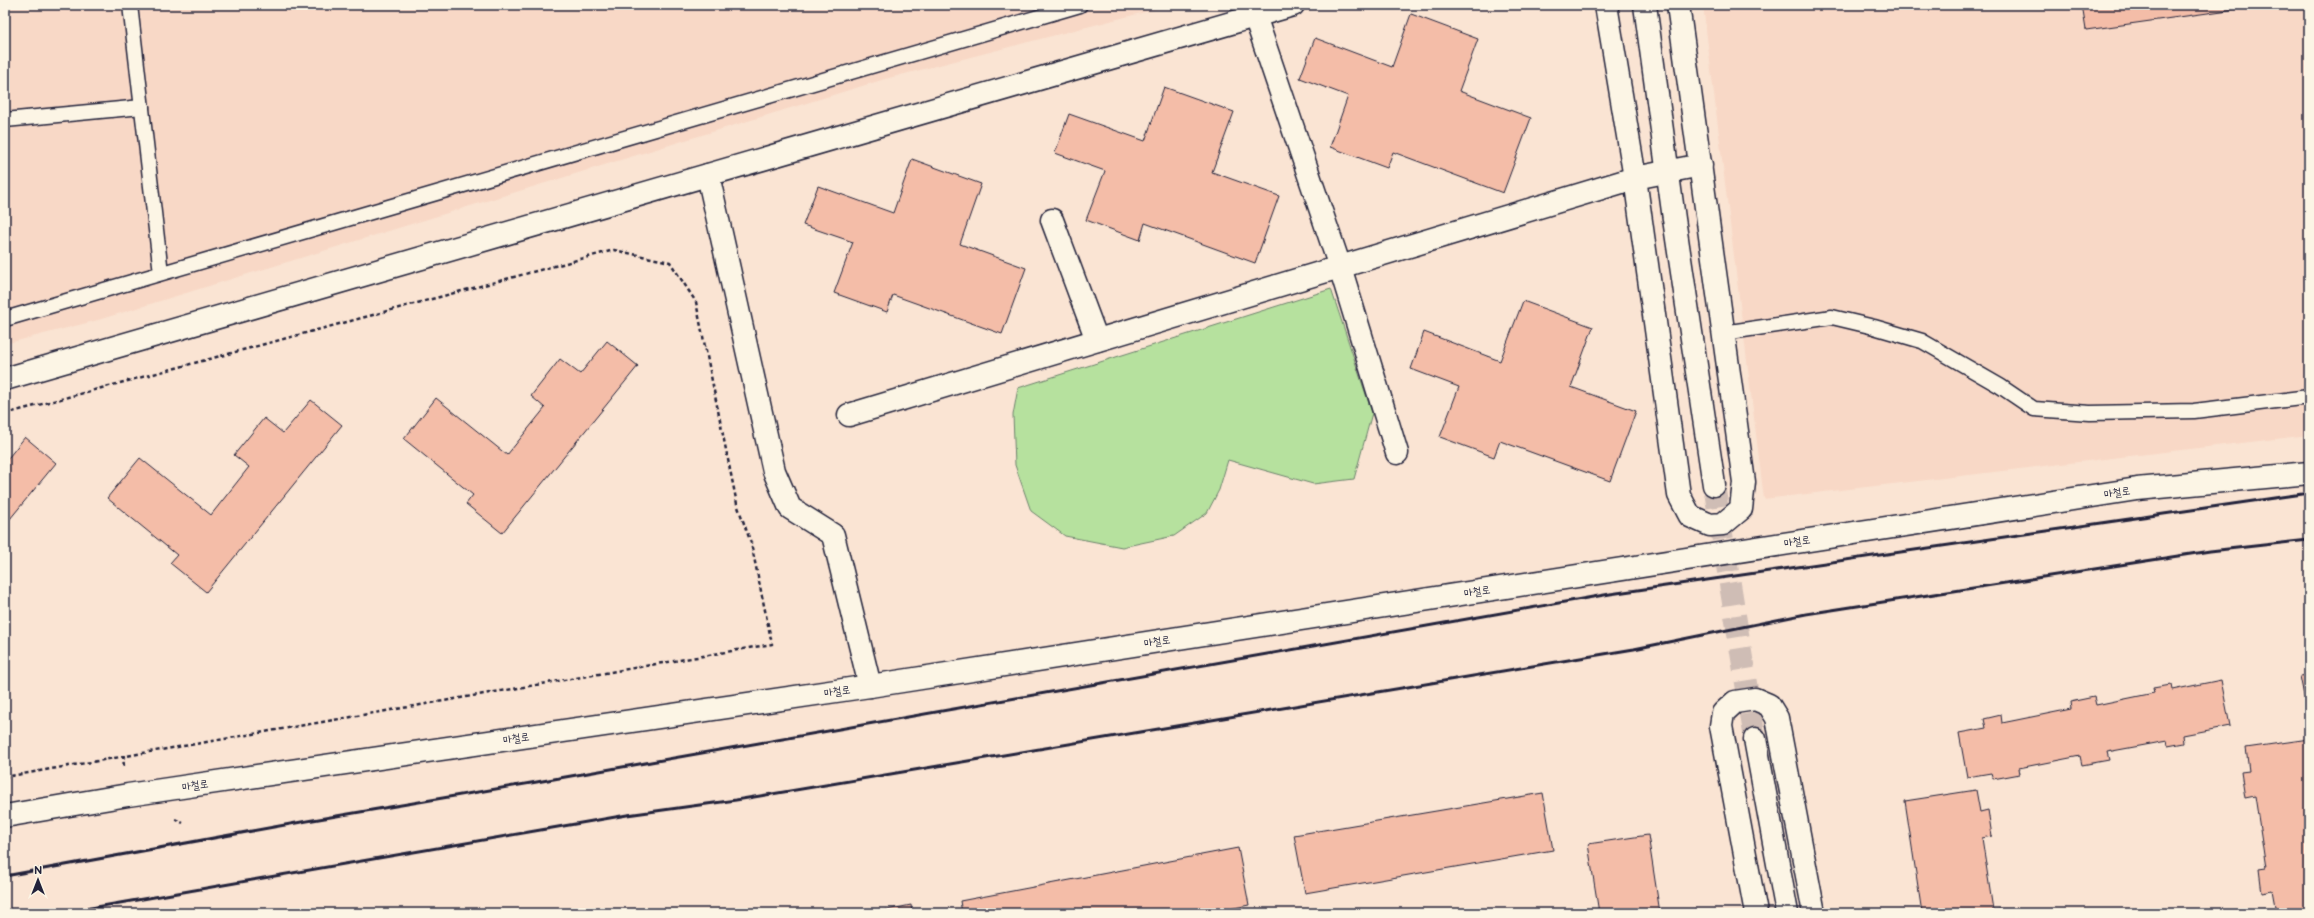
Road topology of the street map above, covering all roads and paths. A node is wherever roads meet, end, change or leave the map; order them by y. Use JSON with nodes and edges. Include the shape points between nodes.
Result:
{"nodes":[{"id":1,"x":130,"y":5,"type":"edge"},
{"id":2,"x":1080,"y":5,"type":"edge"},
{"id":3,"x":1293,"y":5,"type":"edge"},
{"id":4,"x":1606,"y":5,"type":"edge"},
{"id":5,"x":1645,"y":5,"type":"edge"},
{"id":6,"x":1678,"y":5,"type":"edge"},
{"id":7,"x":1254,"y":16,"type":"junction"},
{"id":8,"x":142,"y":107,"type":"junction"},
{"id":9,"x":5,"y":120,"type":"edge"},
{"id":10,"x":1701,"y":165,"type":"junction"},
{"id":11,"x":1667,"y":171,"type":"junction"},
{"id":12,"x":708,"y":175,"type":"junction"},
{"id":13,"x":1635,"y":178,"type":"junction"},
{"id":14,"x":1052,"y":220,"type":"dead end"},
{"id":15,"x":1340,"y":267,"type":"junction"},
{"id":16,"x":161,"y":273,"type":"junction"},
{"id":17,"x":5,"y":319,"type":"edge"},
{"id":18,"x":1723,"y":332,"type":"junction"},
{"id":19,"x":1097,"y":340,"type":"junction"},
{"id":20,"x":5,"y":379,"type":"edge"},
{"id":21,"x":2309,"y":397,"type":"edge"},
{"id":22,"x":5,"y":414,"type":"edge"},
{"id":23,"x":849,"y":415,"type":"dead end"},
{"id":24,"x":1397,"y":453,"type":"dead end"},
{"id":25,"x":2309,"y":473,"type":"edge"},
{"id":26,"x":1714,"y":485,"type":"tunnel mouth"},
{"id":27,"x":1723,"y":524,"type":"junction"},
{"id":28,"x":1728,"y":552,"type":"junction"},
{"id":29,"x":870,"y":686,"type":"junction"},
{"id":30,"x":1755,"y":740,"type":"tunnel mouth"},
{"id":31,"x":5,"y":777,"type":"edge"},
{"id":32,"x":5,"y":816,"type":"edge"},
{"id":33,"x":1756,"y":913,"type":"edge"},
{"id":34,"x":1788,"y":913,"type":"edge"},
{"id":35,"x":1814,"y":913,"type":"edge"}],
"edges":[{"from":1,"to":8,"type":"lane"},
{"from":2,"to":16,"type":"lane"},
{"from":3,"to":7,"type":"street"},
{"from":4,"to":13,"type":"street"},
{"from":5,"to":11,"type":"street"},
{"from":6,"to":10,"type":"street"},
{"from":7,"to":12,"type":"street"},
{"from":7,"to":15,"type":"street"},
{"from":8,"to":9,"type":"lane"},
{"from":8,"to":16,"type":"lane"},
{"from":10,"to":11,"type":"street"},
{"from":10,"to":18,"type":"street"},
{"from":11,"to":13,"type":"street"},
{"from":11,"to":26,"type":"street"},
{"from":12,"to":20,"type":"street"},
{"from":12,"to":29,"type":"street","via":[[774,471],[790,508],[833,535]]},
{"from":13,"to":15,"type":"street"},
{"from":13,"to":27,"type":"street","via":[[1678,495],[1690,516],[1710,525]]},
{"from":14,"to":19,"type":"street"},
{"from":15,"to":19,"type":"street"},
{"from":15,"to":24,"type":"street"},
{"from":16,"to":17,"type":"lane"},
{"from":18,"to":21,"type":"lane","via":[[1832,317],[1922,341],[2000,386],[2034,409],[2090,413],[2194,411]]},
{"from":18,"to":27,"type":"street","via":[[1744,482],[1741,509]]},
{"from":19,"to":23,"type":"street"},
{"from":22,"to":31,"type":"path","via":[[614,250],[670,262],[696,302],[736,504],[751,543],[772,644]]},
{"from":25,"to":28,"type":"street","name":"마철로","via":[[2137,489]]},
{"from":27,"to":28,"type":"street"},
{"from":28,"to":29,"type":"street","name":"마철로"},
{"from":29,"to":32,"type":"street","name":"마철로","via":[[136,794]]},
{"from":30,"to":34,"type":"street"},
{"from":33,"to":35,"type":"street","via":[[1721,726],[1723,713],[1735,702],[1755,700],[1769,705],[1777,718]]}]}
